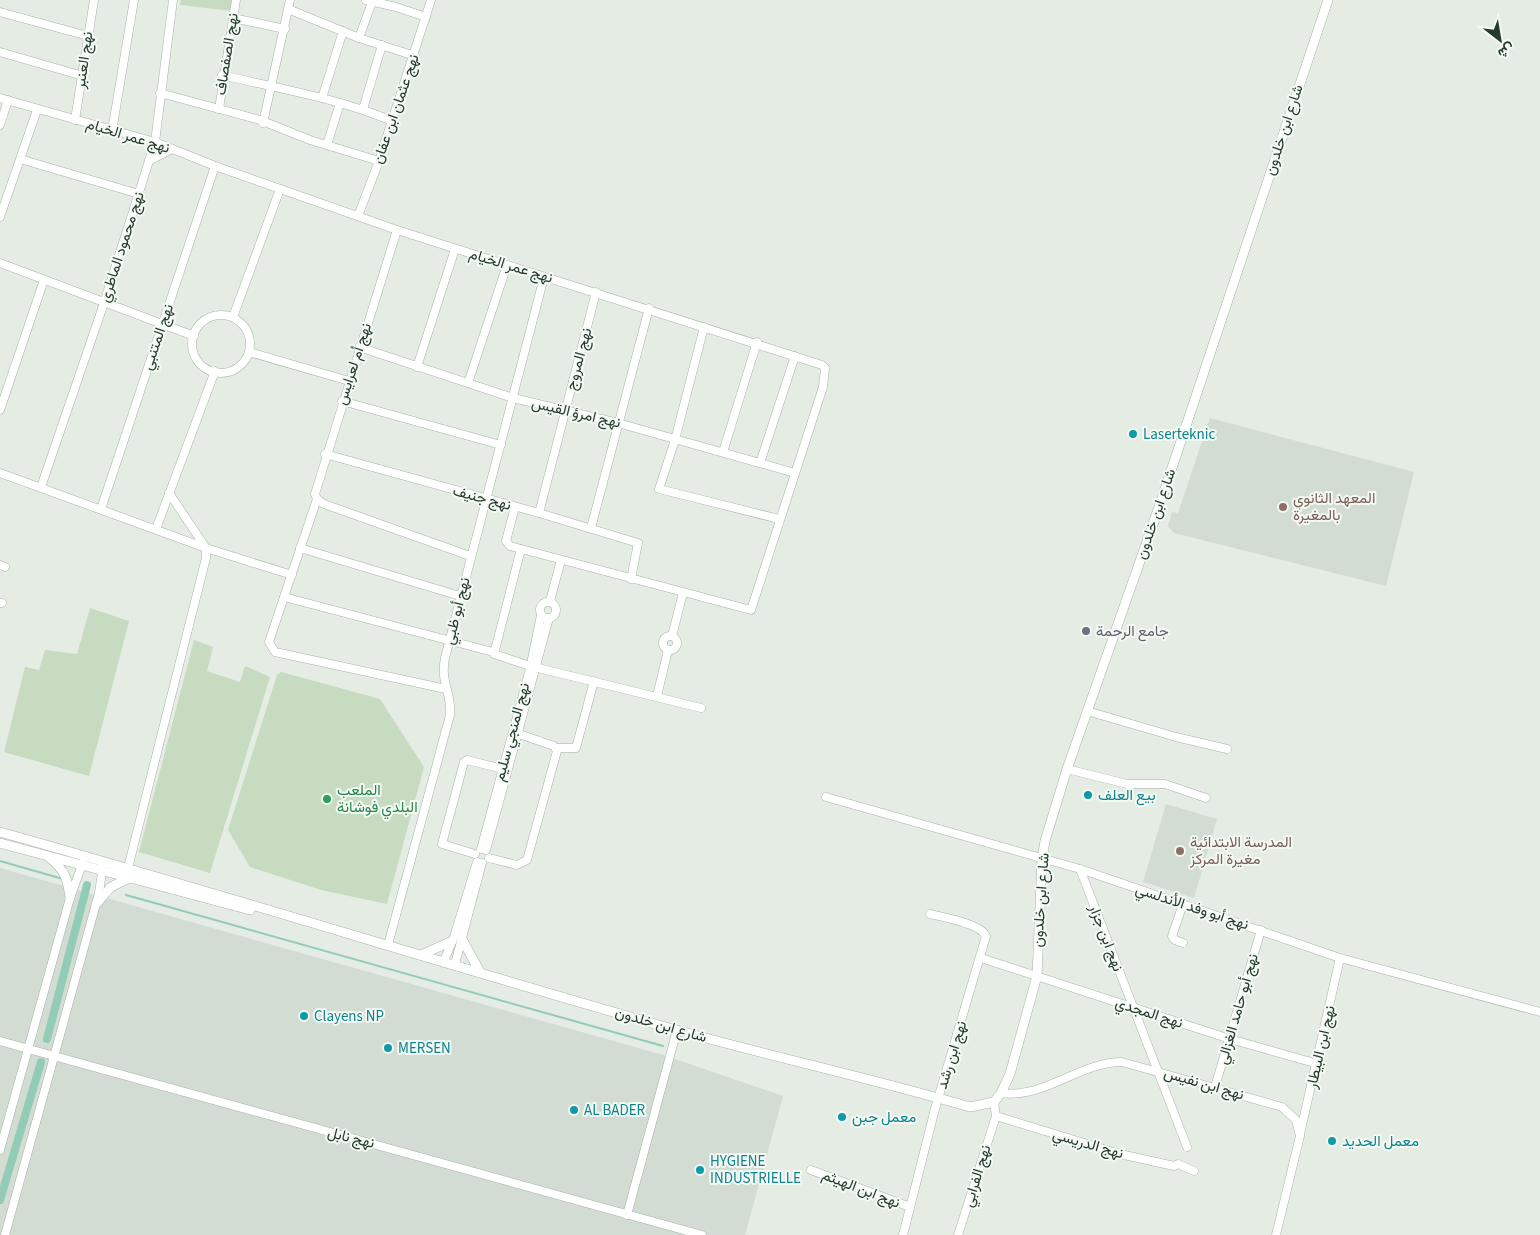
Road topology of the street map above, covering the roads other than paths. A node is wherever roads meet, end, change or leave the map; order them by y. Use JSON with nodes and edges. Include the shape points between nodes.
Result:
{"nodes":[{"id":1,"x":94,"y":0,"type":"edge"},
{"id":2,"x":134,"y":0,"type":"edge"},
{"id":3,"x":173,"y":0,"type":"edge"},
{"id":4,"x":236,"y":0,"type":"edge"},
{"id":5,"x":290,"y":0,"type":"edge"},
{"id":6,"x":431,"y":0,"type":"edge"},
{"id":7,"x":1328,"y":0,"type":"edge"},
{"id":8,"x":369,"y":1,"type":"edge"},
{"id":9,"x":397,"y":3,"type":"edge"},
{"id":10,"x":288,"y":9,"type":"junction"},
{"id":11,"x":0,"y":12,"type":"edge"},
{"id":12,"x":233,"y":18,"type":"junction"},
{"id":13,"x":426,"y":18,"type":"junction"},
{"id":14,"x":285,"y":29,"type":"junction"},
{"id":15,"x":343,"y":31,"type":"junction"},
{"id":16,"x":88,"y":36,"type":"junction"},
{"id":17,"x":359,"y":38,"type":"junction"},
{"id":18,"x":382,"y":45,"type":"junction"},
{"id":19,"x":0,"y":52,"type":"edge"},
{"id":20,"x":415,"y":56,"type":"junction"},
{"id":21,"x":222,"y":75,"type":"junction"},
{"id":22,"x":83,"y":76,"type":"junction"},
{"id":23,"x":271,"y":87,"type":"junction"},
{"id":24,"x":160,"y":93,"type":"junction"},
{"id":25,"x":322,"y":98,"type":"junction"},
{"id":26,"x":4,"y":99,"type":"edge"},
{"id":27,"x":340,"y":103,"type":"junction"},
{"id":28,"x":219,"y":109,"type":"junction"},
{"id":29,"x":363,"y":109,"type":"junction"},
{"id":30,"x":37,"y":110,"type":"junction"},
{"id":31,"x":75,"y":120,"type":"junction"},
{"id":32,"x":392,"y":121,"type":"junction"},
{"id":33,"x":263,"y":123,"type":"junction"},
{"id":34,"x":0,"y":124,"type":"edge"},
{"id":35,"x":112,"y":131,"type":"junction"},
{"id":36,"x":155,"y":142,"type":"junction"},
{"id":37,"x":328,"y":145,"type":"junction"},
{"id":38,"x":172,"y":149,"type":"junction"},
{"id":39,"x":20,"y":159,"type":"junction"},
{"id":40,"x":379,"y":161,"type":"junction"},
{"id":41,"x":149,"y":162,"type":"junction"},
{"id":42,"x":215,"y":166,"type":"junction"},
{"id":43,"x":280,"y":189,"type":"junction"},
{"id":44,"x":139,"y":194,"type":"junction"},
{"id":45,"x":358,"y":216,"type":"junction"},
{"id":46,"x":0,"y":217,"type":"edge"},
{"id":47,"x":396,"y":230,"type":"junction"},
{"id":48,"x":455,"y":249,"type":"junction"},
{"id":49,"x":0,"y":263,"type":"edge"},
{"id":50,"x":507,"y":265,"type":"junction"},
{"id":51,"x":544,"y":277,"type":"junction"},
{"id":52,"x":44,"y":280,"type":"junction"},
{"id":53,"x":596,"y":292,"type":"junction"},
{"id":54,"x":104,"y":303,"type":"junction"},
{"id":55,"x":648,"y":308,"type":"junction"},
{"id":56,"x":233,"y":317,"type":"junction"},
{"id":57,"x":163,"y":324,"type":"junction"},
{"id":58,"x":704,"y":327,"type":"junction"},
{"id":59,"x":194,"y":336,"type":"junction"},
{"id":60,"x":757,"y":342,"type":"junction"},
{"id":61,"x":359,"y":347,"type":"junction"},
{"id":62,"x":249,"y":352,"type":"junction"},
{"id":63,"x":795,"y":356,"type":"junction"},
{"id":64,"x":417,"y":366,"type":"junction"},
{"id":65,"x":215,"y":372,"type":"junction"},
{"id":66,"x":349,"y":381,"type":"junction"},
{"id":67,"x":468,"y":383,"type":"junction"},
{"id":68,"x":513,"y":398,"type":"junction"},
{"id":69,"x":342,"y":401,"type":"junction"},
{"id":70,"x":0,"y":410,"type":"edge"},
{"id":71,"x":565,"y":411,"type":"junction"},
{"id":72,"x":618,"y":422,"type":"junction"},
{"id":73,"x":675,"y":440,"type":"junction"},
{"id":74,"x":501,"y":445,"type":"junction"},
{"id":75,"x":723,"y":452,"type":"junction"},
{"id":76,"x":325,"y":454,"type":"junction"},
{"id":77,"x":760,"y":463,"type":"junction"},
{"id":78,"x":795,"y":473,"type":"junction"},
{"id":79,"x":0,"y":474,"type":"edge"},
{"id":80,"x":41,"y":487,"type":"junction"},
{"id":81,"x":169,"y":494,"type":"junction"},
{"id":82,"x":487,"y":500,"type":"junction"},
{"id":83,"x":321,"y":502,"type":"junction"},
{"id":84,"x":515,"y":507,"type":"junction"},
{"id":85,"x":101,"y":509,"type":"junction"},
{"id":86,"x":539,"y":513,"type":"junction"},
{"id":87,"x":779,"y":519,"type":"junction"},
{"id":88,"x":591,"y":528,"type":"junction"},
{"id":89,"x":156,"y":529,"type":"junction"},
{"id":90,"x":206,"y":548,"type":"junction"},
{"id":91,"x":300,"y":548,"type":"junction"},
{"id":92,"x":521,"y":549,"type":"junction"},
{"id":93,"x":470,"y":556,"type":"junction"},
{"id":94,"x":561,"y":560,"type":"junction"},
{"id":95,"x":292,"y":575,"type":"junction"},
{"id":96,"x":631,"y":579,"type":"junction"},
{"id":97,"x":683,"y":593,"type":"junction"},
{"id":98,"x":460,"y":596,"type":"junction"},
{"id":99,"x":284,"y":598,"type":"junction"},
{"id":100,"x":550,"y":601,"type":"junction"},
{"id":101,"x":545,"y":616,"type":"junction"},
{"id":102,"x":449,"y":642,"type":"junction"},
{"id":103,"x":493,"y":652,"type":"junction"},
{"id":104,"x":533,"y":666,"type":"junction"},
{"id":105,"x":594,"y":681,"type":"junction"},
{"id":106,"x":446,"y":688,"type":"junction"},
{"id":107,"x":657,"y":696,"type":"junction"},
{"id":108,"x":702,"y":708,"type":"dead end"},
{"id":109,"x":1087,"y":711,"type":"junction"},
{"id":110,"x":519,"y":734,"type":"junction"},
{"id":111,"x":556,"y":748,"type":"junction"},
{"id":112,"x":1227,"y":749,"type":"dead end"},
{"id":113,"x":1067,"y":768,"type":"junction"},
{"id":114,"x":505,"y":769,"type":"junction"},
{"id":115,"x":826,"y":797,"type":"dead end"},
{"id":116,"x":1206,"y":798,"type":"dead end"},
{"id":117,"x":0,"y":832,"type":"edge"},
{"id":118,"x":0,"y":843,"type":"edge"},
{"id":119,"x":48,"y":856,"type":"junction"},
{"id":120,"x":86,"y":856,"type":"junction"},
{"id":121,"x":482,"y":856,"type":"junction"},
{"id":122,"x":1042,"y":859,"type":"junction"},
{"id":123,"x":82,"y":865,"type":"junction"},
{"id":124,"x":103,"y":865,"type":"junction"},
{"id":125,"x":128,"y":868,"type":"junction"},
{"id":126,"x":1080,"y":869,"type":"junction"},
{"id":127,"x":129,"y":878,"type":"junction"},
{"id":128,"x":70,"y":898,"type":"junction"},
{"id":129,"x":96,"y":904,"type":"junction"},
{"id":130,"x":1183,"y":904,"type":"junction"},
{"id":131,"x":930,"y":914,"type":"dead end"},
{"id":132,"x":284,"y":916,"type":"junction"},
{"id":133,"x":1261,"y":930,"type":"junction"},
{"id":134,"x":462,"y":939,"type":"junction"},
{"id":135,"x":452,"y":941,"type":"junction"},
{"id":136,"x":1183,"y":943,"type":"dead end"},
{"id":137,"x":388,"y":945,"type":"junction"},
{"id":138,"x":421,"y":955,"type":"junction"},
{"id":139,"x":981,"y":958,"type":"junction"},
{"id":140,"x":1340,"y":958,"type":"junction"},
{"id":141,"x":444,"y":961,"type":"junction"},
{"id":142,"x":455,"y":964,"type":"junction"},
{"id":143,"x":480,"y":972,"type":"junction"},
{"id":144,"x":1037,"y":976,"type":"junction"},
{"id":145,"x":1134,"y":1007,"type":"junction"},
{"id":146,"x":1540,"y":1012,"type":"edge"},
{"id":147,"x":677,"y":1030,"type":"junction"},
{"id":148,"x":1230,"y":1039,"type":"junction"},
{"id":149,"x":0,"y":1041,"type":"edge"},
{"id":150,"x":28,"y":1048,"type":"junction"},
{"id":151,"x":54,"y":1055,"type":"junction"},
{"id":152,"x":1318,"y":1064,"type":"junction"},
{"id":153,"x":1157,"y":1071,"type":"junction"},
{"id":154,"x":1215,"y":1087,"type":"junction"},
{"id":155,"x":1001,"y":1093,"type":"junction"},
{"id":156,"x":939,"y":1098,"type":"junction"},
{"id":157,"x":994,"y":1102,"type":"junction"},
{"id":158,"x":996,"y":1116,"type":"junction"},
{"id":159,"x":1300,"y":1136,"type":"junction"},
{"id":160,"x":1187,"y":1147,"type":"dead end"},
{"id":161,"x":0,"y":1150,"type":"edge"},
{"id":162,"x":811,"y":1170,"type":"dead end"},
{"id":163,"x":1194,"y":1171,"type":"dead end"},
{"id":164,"x":910,"y":1207,"type":"junction"},
{"id":165,"x":628,"y":1215,"type":"junction"},
{"id":166,"x":1277,"y":1232,"type":"edge"},
{"id":167,"x":5,"y":1235,"type":"edge"},
{"id":168,"x":702,"y":1235,"type":"edge"},
{"id":169,"x":903,"y":1235,"type":"edge"},
{"id":170,"x":958,"y":1235,"type":"edge"}],
"edges":[{"from":1,"to":16,"type":"street","name":"نهج العنبر"},
{"from":2,"to":35,"type":"street"},
{"from":3,"to":24,"type":"street","name":"نهج محمود الماطري"},
{"from":4,"to":12,"type":"street","name":"نهج الصفصاف"},
{"from":5,"to":10,"type":"street"},
{"from":6,"to":13,"type":"street","name":"نهج عثمان ابن عفان"},
{"from":7,"to":109,"type":"street","name":"شارع ابن خلدون","via":[[1159,507]]},
{"from":8,"to":9,"type":"street"},
{"from":8,"to":17,"type":"street"},
{"from":9,"to":13,"type":"street"},
{"from":10,"to":14,"type":"street"},
{"from":10,"to":15,"type":"street"},
{"from":11,"to":16,"type":"street"},
{"from":12,"to":14,"type":"street"},
{"from":12,"to":21,"type":"street","name":"نهج الصفصاف"},
{"from":13,"to":20,"type":"street","name":"نهج عثمان ابن عفان"},
{"from":14,"to":23,"type":"street"},
{"from":15,"to":17,"type":"street"},
{"from":15,"to":25,"type":"street"},
{"from":16,"to":22,"type":"street","name":"نهج العنبر"},
{"from":17,"to":18,"type":"street"},
{"from":18,"to":20,"type":"street"},
{"from":18,"to":29,"type":"street"},
{"from":19,"to":22,"type":"street"},
{"from":20,"to":32,"type":"street","name":"نهج عثمان ابن عفان"},
{"from":21,"to":23,"type":"street"},
{"from":21,"to":28,"type":"street","name":"نهج الصفصاف"},
{"from":22,"to":31,"type":"street","name":"نهج العنبر"},
{"from":23,"to":25,"type":"street"},
{"from":23,"to":33,"type":"street"},
{"from":24,"to":28,"type":"street"},
{"from":24,"to":36,"type":"street","name":"نهج محمود الماطري"},
{"from":25,"to":27,"type":"street"},
{"from":26,"to":30,"type":"street","name":"نهج عمر الخيام"},
{"from":26,"to":34,"type":"street"},
{"from":27,"to":29,"type":"street"},
{"from":27,"to":37,"type":"street"},
{"from":28,"to":33,"type":"street"},
{"from":29,"to":32,"type":"street"},
{"from":30,"to":31,"type":"street","name":"نهج عمر الخيام"},
{"from":30,"to":39,"type":"street"},
{"from":31,"to":35,"type":"street","name":"نهج عمر الخيام"},
{"from":32,"to":40,"type":"street","name":"نهج عثمان ابن عفان"},
{"from":33,"to":37,"type":"street"},
{"from":35,"to":36,"type":"street","name":"نهج عمر الخيام"},
{"from":36,"to":38,"type":"street","name":"نهج عمر الخيام"},
{"from":36,"to":41,"type":"street","name":"نهج محمود الماطري"},
{"from":37,"to":40,"type":"street"},
{"from":38,"to":41,"type":"street"},
{"from":38,"to":42,"type":"street","name":"نهج عمر الخيام"},
{"from":39,"to":44,"type":"street"},
{"from":39,"to":46,"type":"street"},
{"from":40,"to":45,"type":"street","name":"نهج عثمان ابن عفان"},
{"from":41,"to":44,"type":"street","name":"نهج محمود الماطري"},
{"from":42,"to":43,"type":"street","name":"نهج عمر الخيام"},
{"from":42,"to":57,"type":"street","name":"نهج المتنبي"},
{"from":43,"to":45,"type":"street","name":"نهج عمر الخيام"},
{"from":43,"to":56,"type":"street"},
{"from":44,"to":54,"type":"street","name":"نهج محمود الماطري"},
{"from":45,"to":47,"type":"street","name":"نهج عمر الخيام"},
{"from":47,"to":48,"type":"street","name":"نهج عمر الخيام"},
{"from":47,"to":61,"type":"street","name":"نهج أم لعرايس"},
{"from":48,"to":50,"type":"street","name":"نهج عمر الخيام"},
{"from":48,"to":64,"type":"street"},
{"from":49,"to":52,"type":"street"},
{"from":50,"to":51,"type":"street","name":"نهج عمر الخيام"},
{"from":50,"to":67,"type":"street"},
{"from":51,"to":53,"type":"street","name":"نهج عمر الخيام"},
{"from":51,"to":68,"type":"street","name":"نهج أبو ظبي"},
{"from":52,"to":54,"type":"street"},
{"from":52,"to":70,"type":"street"},
{"from":53,"to":55,"type":"street","name":"نهج عمر الخيام"},
{"from":53,"to":71,"type":"street","name":"نهج المروج"},
{"from":54,"to":57,"type":"street"},
{"from":54,"to":80,"type":"street","name":"نهج محمود الماطري"},
{"from":55,"to":58,"type":"street","name":"نهج عمر الخيام"},
{"from":55,"to":72,"type":"street"},
{"from":56,"to":59,"type":"street","via":[[209,318]]},
{"from":56,"to":62,"type":"street","via":[[248,333]]},
{"from":57,"to":59,"type":"street"},
{"from":57,"to":85,"type":"street","name":"نهج المتنبي"},
{"from":58,"to":60,"type":"street","name":"نهج عمر الخيام"},
{"from":58,"to":73,"type":"street"},
{"from":59,"to":65,"type":"street","via":[[196,358]]},
{"from":60,"to":63,"type":"street","name":"نهج عمر الخيام"},
{"from":60,"to":75,"type":"street"},
{"from":61,"to":64,"type":"street","name":"نهج امرؤ القيس"},
{"from":61,"to":66,"type":"street","name":"نهج أم لعرايس"},
{"from":62,"to":65,"type":"street","via":[[234,369]]},
{"from":62,"to":66,"type":"street"},
{"from":63,"to":77,"type":"street"},
{"from":63,"to":78,"type":"street","name":"نهج عمر الخيام","via":[[822,364],[826,373]]},
{"from":64,"to":67,"type":"street","name":"نهج امرؤ القيس"},
{"from":65,"to":81,"type":"street"},
{"from":66,"to":69,"type":"street","name":"نهج أم لعرايس"},
{"from":67,"to":68,"type":"street","name":"نهج امرؤ القيس"},
{"from":68,"to":71,"type":"street","name":"نهج امرؤ القيس"},
{"from":68,"to":74,"type":"street","name":"نهج أبو ظبي"},
{"from":69,"to":74,"type":"street"},
{"from":69,"to":76,"type":"street","name":"نهج أم لعرايس"},
{"from":71,"to":72,"type":"street","name":"نهج امرؤ القيس"},
{"from":71,"to":86,"type":"street","name":"نهج المروج"},
{"from":72,"to":73,"type":"street","name":"نهج امرؤ القيس"},
{"from":72,"to":88,"type":"street"},
{"from":73,"to":75,"type":"street","name":"نهج امرؤ القيس"},
{"from":73,"to":87,"type":"street","via":[[659,489]]},
{"from":74,"to":82,"type":"street","name":"نهج أبو ظبي"},
{"from":75,"to":77,"type":"street","name":"نهج امرؤ القيس"},
{"from":76,"to":82,"type":"street","name":"نهج جنيف"},
{"from":76,"to":83,"type":"street","name":"نهج أم لعرايس","via":[[316,488]]},
{"from":77,"to":78,"type":"street","name":"نهج امرؤ القيس"},
{"from":78,"to":87,"type":"street","name":"نهج عمر الخيام"},
{"from":79,"to":80,"type":"street"},
{"from":80,"to":85,"type":"street"},
{"from":81,"to":89,"type":"street"},
{"from":81,"to":90,"type":"street"},
{"from":82,"to":84,"type":"street","name":"نهج جنيف"},
{"from":82,"to":93,"type":"street","name":"نهج أبو ظبي"},
{"from":83,"to":91,"type":"street","name":"نهج أم لعرايس"},
{"from":83,"to":93,"type":"street"},
{"from":84,"to":86,"type":"street","name":"نهج جنيف"},
{"from":84,"to":92,"type":"street","via":[[506,543]]},
{"from":85,"to":89,"type":"street"},
{"from":86,"to":88,"type":"street","name":"نهج جنيف"},
{"from":87,"to":97,"type":"street","name":"نهج عمر الخيام","via":[[750,610]]},
{"from":88,"to":96,"type":"street","name":"نهج جنيف","via":[[638,543]]},
{"from":89,"to":90,"type":"street"},
{"from":90,"to":95,"type":"street"},
{"from":90,"to":125,"type":"street"},
{"from":91,"to":95,"type":"street","name":"نهج أم لعرايس"},
{"from":91,"to":98,"type":"street"},
{"from":92,"to":94,"type":"street"},
{"from":92,"to":103,"type":"street"},
{"from":93,"to":98,"type":"street","name":"نهج أبو ظبي"},
{"from":94,"to":96,"type":"street"},
{"from":94,"to":100,"type":"street"},
{"from":95,"to":99,"type":"street","name":"نهج أم لعرايس"},
{"from":96,"to":97,"type":"street"},
{"from":97,"to":107,"type":"street","via":[[672,636],[666,636],[662,641],[668,650]]},
{"from":98,"to":102,"type":"street","name":"نهج أبو ظبي"},
{"from":99,"to":102,"type":"street"},
{"from":99,"to":106,"type":"street","name":"نهج أم لعرايس","via":[[269,642],[275,652]]},
{"from":100,"to":101,"type":"street","via":[[540,606]]},
{"from":100,"to":101,"type":"street","via":[[556,610],[554,615]]},
{"from":101,"to":104,"type":"street","name":"نهج المنجي سليم"},
{"from":102,"to":103,"type":"street"},
{"from":102,"to":106,"type":"street","name":"نهج أبو ظبي","via":[[442,671]]},
{"from":103,"to":104,"type":"street"},
{"from":104,"to":105,"type":"street"},
{"from":104,"to":110,"type":"street","name":"نهج المنجي سليم"},
{"from":104,"to":114,"type":"street","name":"نهج المنجي سليم"},
{"from":105,"to":107,"type":"street"},
{"from":105,"to":111,"type":"street","via":[[576,748]]},
{"from":106,"to":137,"type":"street","name":"نهج أبو ظبي","via":[[450,715]]},
{"from":107,"to":108,"type":"street"},
{"from":109,"to":112,"type":"street"},
{"from":109,"to":113,"type":"street","name":"شارع ابن خلدون"},
{"from":110,"to":111,"type":"street"},
{"from":110,"to":114,"type":"street","name":"نهج المنجي سليم"},
{"from":111,"to":121,"type":"street","via":[[527,860],[517,865]]},
{"from":113,"to":116,"type":"street","via":[[1127,784],[1165,784]]},
{"from":113,"to":122,"type":"street","name":"شارع ابن خلدون"},
{"from":114,"to":121,"type":"street","name":"نهج المنجي سليم"},
{"from":114,"to":121,"type":"street","via":[[464,762],[442,844]]},
{"from":115,"to":122,"type":"street","name":"نهج أبو وفد الأندلسي"},
{"from":117,"to":120,"type":"street"},
{"from":118,"to":119,"type":"street"},
{"from":119,"to":123,"type":"street"},
{"from":119,"to":128,"type":"street","via":[[67,878]]},
{"from":120,"to":123,"type":"street"},
{"from":120,"to":124,"type":"street"},
{"from":121,"to":134,"type":"street","name":"نهج المنجي سليم"},
{"from":121,"to":135,"type":"street","name":"نهج المنجي سليم"},
{"from":122,"to":126,"type":"street","name":"نهج أبو وفد الأندلسي"},
{"from":122,"to":144,"type":"street","name":"شارع ابن خلدون"},
{"from":123,"to":124,"type":"street"},
{"from":123,"to":128,"type":"street"},
{"from":124,"to":125,"type":"street"},
{"from":124,"to":127,"type":"street"},
{"from":124,"to":129,"type":"street"},
{"from":125,"to":132,"type":"street"},
{"from":126,"to":130,"type":"street","name":"نهج أبو وفد الأندلسي"},
{"from":126,"to":145,"type":"street","name":"نهج ابن جزار"},
{"from":127,"to":129,"type":"street","via":[[111,887]]},
{"from":127,"to":132,"type":"street"},
{"from":128,"to":150,"type":"street"},
{"from":129,"to":151,"type":"street"},
{"from":130,"to":133,"type":"street","name":"نهج أبو وفد الأندلسي"},
{"from":130,"to":136,"type":"street","via":[[1172,936]]},
{"from":131,"to":139,"type":"street","name":"نهج ابن رشد","via":[[983,931],[986,936]]},
{"from":132,"to":137,"type":"street","name":"شارع ابن خلدون"},
{"from":133,"to":140,"type":"street","name":"نهج أبو وفد الأندلسي"},
{"from":133,"to":148,"type":"street","name":"نهج أبو حامد الغزالي"},
{"from":134,"to":142,"type":"street","name":"نهج المنجي سليم"},
{"from":134,"to":143,"type":"street"},
{"from":135,"to":138,"type":"street"},
{"from":135,"to":141,"type":"street","name":"نهج المنجي سليم"},
{"from":137,"to":138,"type":"street","name":"شارع ابن خلدون"},
{"from":138,"to":141,"type":"street","name":"شارع ابن خلدون"},
{"from":139,"to":144,"type":"street","name":"نهج المجدي"},
{"from":139,"to":156,"type":"street","name":"نهج ابن رشد"},
{"from":140,"to":146,"type":"street","name":"نهج أبو وفد الأندلسي"},
{"from":140,"to":152,"type":"street","name":"نهج ابن البيطار"},
{"from":141,"to":142,"type":"street","name":"شارع ابن خلدون"},
{"from":142,"to":143,"type":"street","name":"شارع ابن خلدون"},
{"from":143,"to":147,"type":"street","name":"شارع ابن خلدون"},
{"from":144,"to":145,"type":"street","name":"نهج المجدي"},
{"from":144,"to":155,"type":"street","name":"شارع ابن خلدون","via":[[1010,1074]]},
{"from":145,"to":148,"type":"street","name":"نهج المجدي"},
{"from":145,"to":153,"type":"street","name":"نهج ابن جزار"},
{"from":147,"to":156,"type":"street","name":"شارع ابن خلدون"},
{"from":147,"to":165,"type":"street"},
{"from":148,"to":152,"type":"street","name":"نهج المجدي"},
{"from":148,"to":154,"type":"street","name":"نهج أبو حامد الغزالي"},
{"from":149,"to":150,"type":"street","name":"نهج نابل"},
{"from":150,"to":151,"type":"street","name":"نهج نابل"},
{"from":150,"to":161,"type":"street"},
{"from":151,"to":165,"type":"street","name":"نهج نابل"},
{"from":151,"to":167,"type":"street"},
{"from":152,"to":159,"type":"street","name":"نهج ابن البيطار"},
{"from":153,"to":154,"type":"street","name":"نهج ابن نفيس"},
{"from":153,"to":155,"type":"street","name":"نهج ابن نفيس","via":[[1122,1062],[1108,1062],[1025,1094]]},
{"from":153,"to":160,"type":"street","name":"نهج ابن جزار"},
{"from":154,"to":159,"type":"street","name":"نهج ابن نفيس","via":[[1282,1107],[1296,1120]]},
{"from":155,"to":157,"type":"street","name":"شارع ابن خلدون"},
{"from":156,"to":157,"type":"street","name":"شارع ابن خلدون","via":[[970,1108]]},
{"from":156,"to":164,"type":"street","name":"نهج ابن رشد"},
{"from":157,"to":158,"type":"street"},
{"from":158,"to":163,"type":"street","name":"نهج الدريسي","via":[[1120,1154],[1174,1166],[1178,1164]]},
{"from":158,"to":170,"type":"street","name":"نهج الفرابي"},
{"from":159,"to":166,"type":"street"},
{"from":162,"to":164,"type":"street","name":"نهج ابن الهيثم"},
{"from":164,"to":169,"type":"street","name":"نهج ابن رشد"},
{"from":165,"to":168,"type":"street","name":"نهج نابل"}]}
